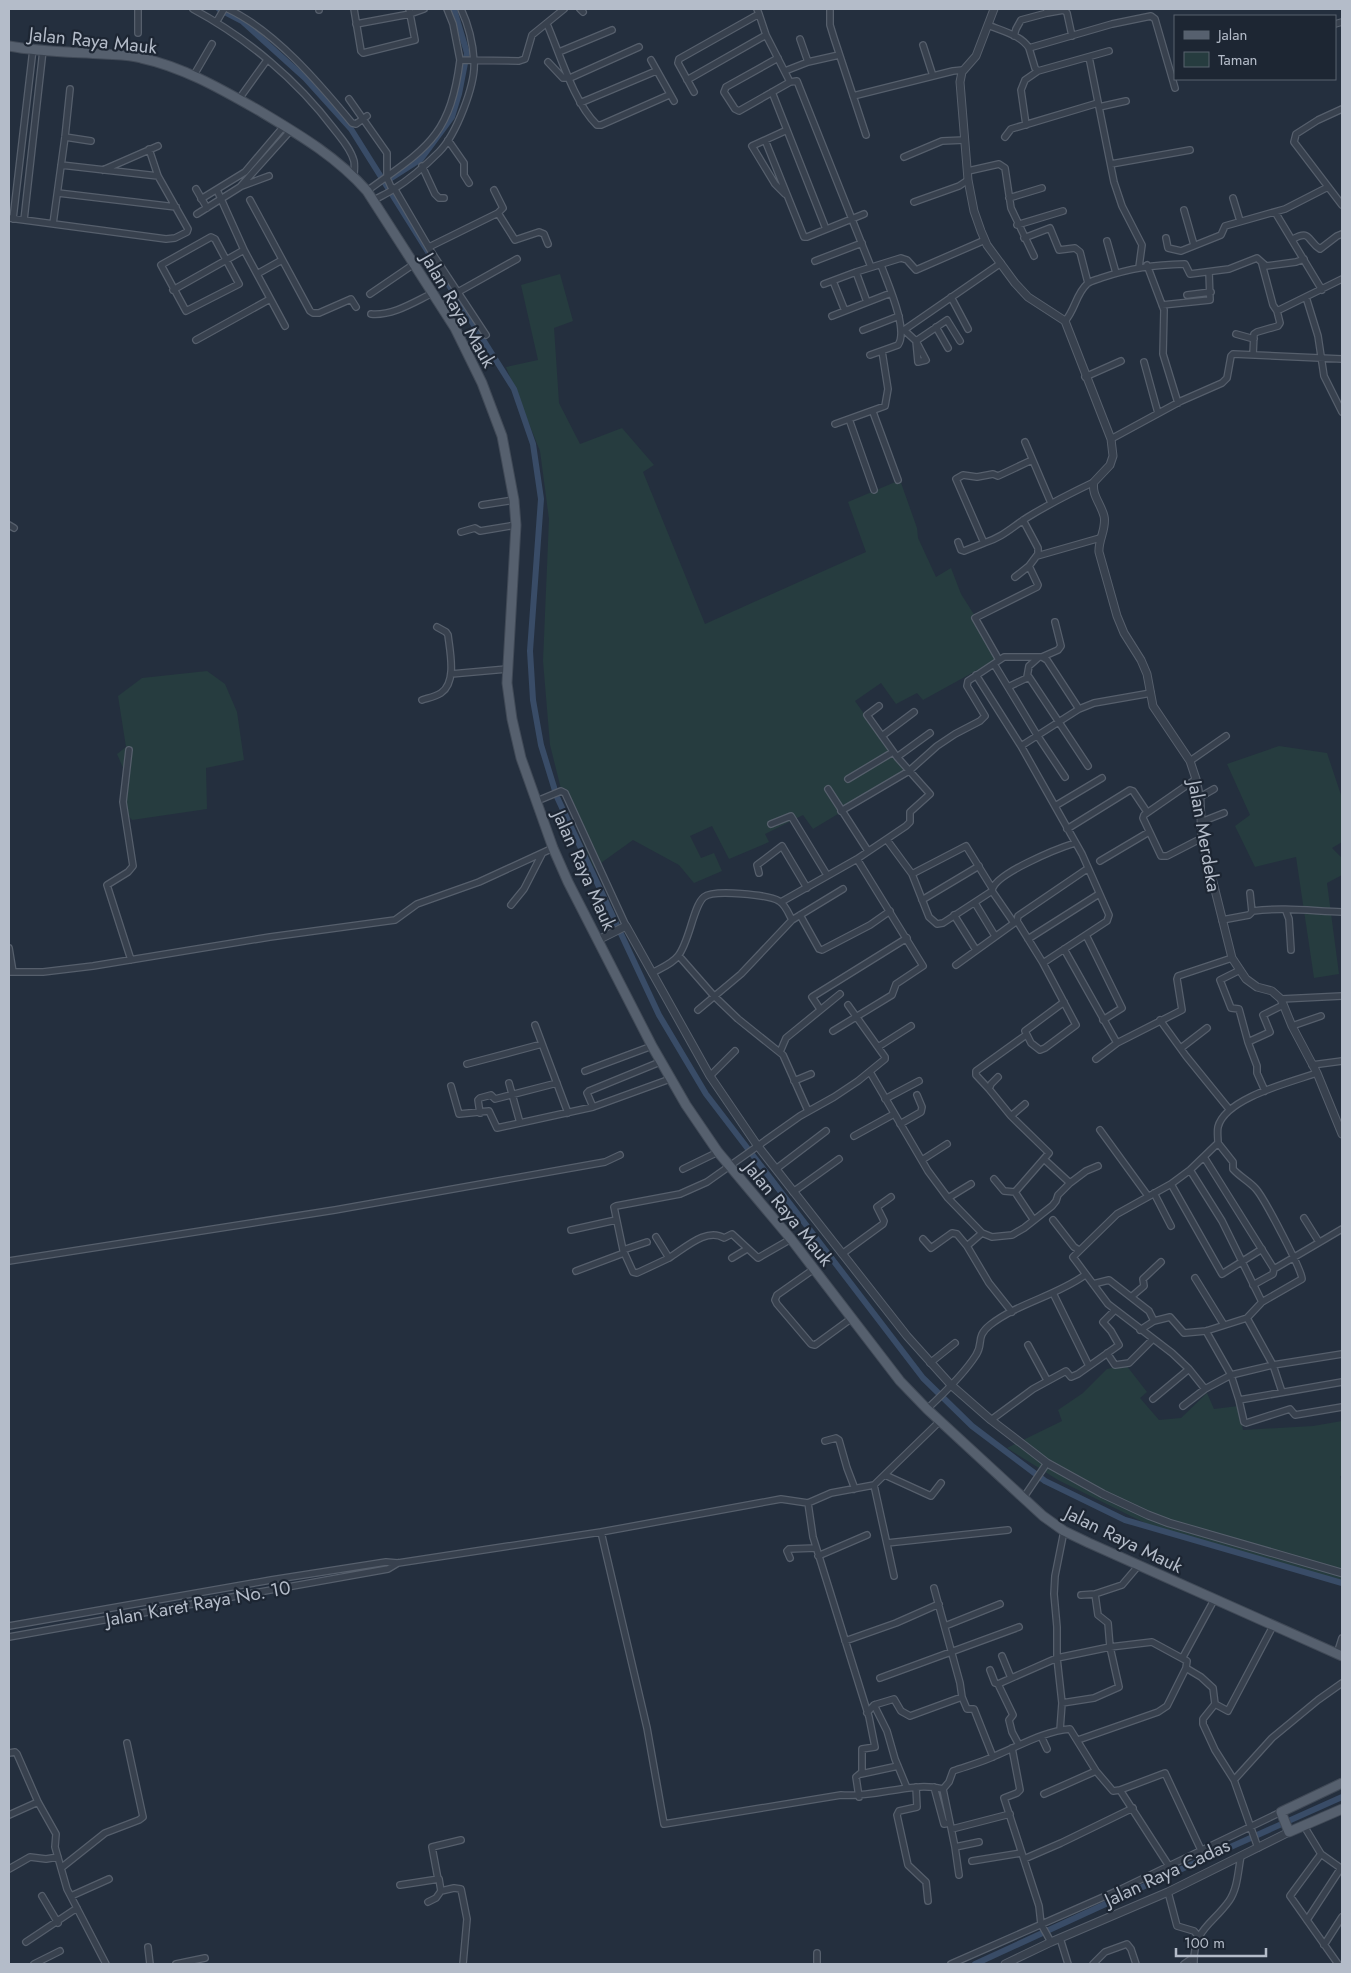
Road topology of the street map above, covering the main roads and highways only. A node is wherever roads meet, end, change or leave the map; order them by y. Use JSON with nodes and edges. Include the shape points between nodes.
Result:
{"nodes":[{"id":1,"x":9,"y":46,"type":"edge"},
{"id":2,"x":1340,"y":1655,"type":"edge"},
{"id":3,"x":1342,"y":1783,"type":"edge"},
{"id":4,"x":1342,"y":1809,"type":"edge"}],
"edges":[{"from":1,"to":2,"type":"main road","name":"Jalan Raya Mauk","via":[[134,56],[194,75],[288,128],[333,158],[370,189],[470,356],[502,436],[516,525],[507,669],[512,719],[521,758],[539,800],[553,848],[568,882],[601,938],[660,1062],[718,1152],[732,1164],[900,1381],[940,1421],[1025,1495],[1043,1516],[1064,1530]]},
{"from":3,"to":4,"type":"main road","name":"Jalan Raya Cadas","via":[[1282,1814],[1288,1830]]}]}
